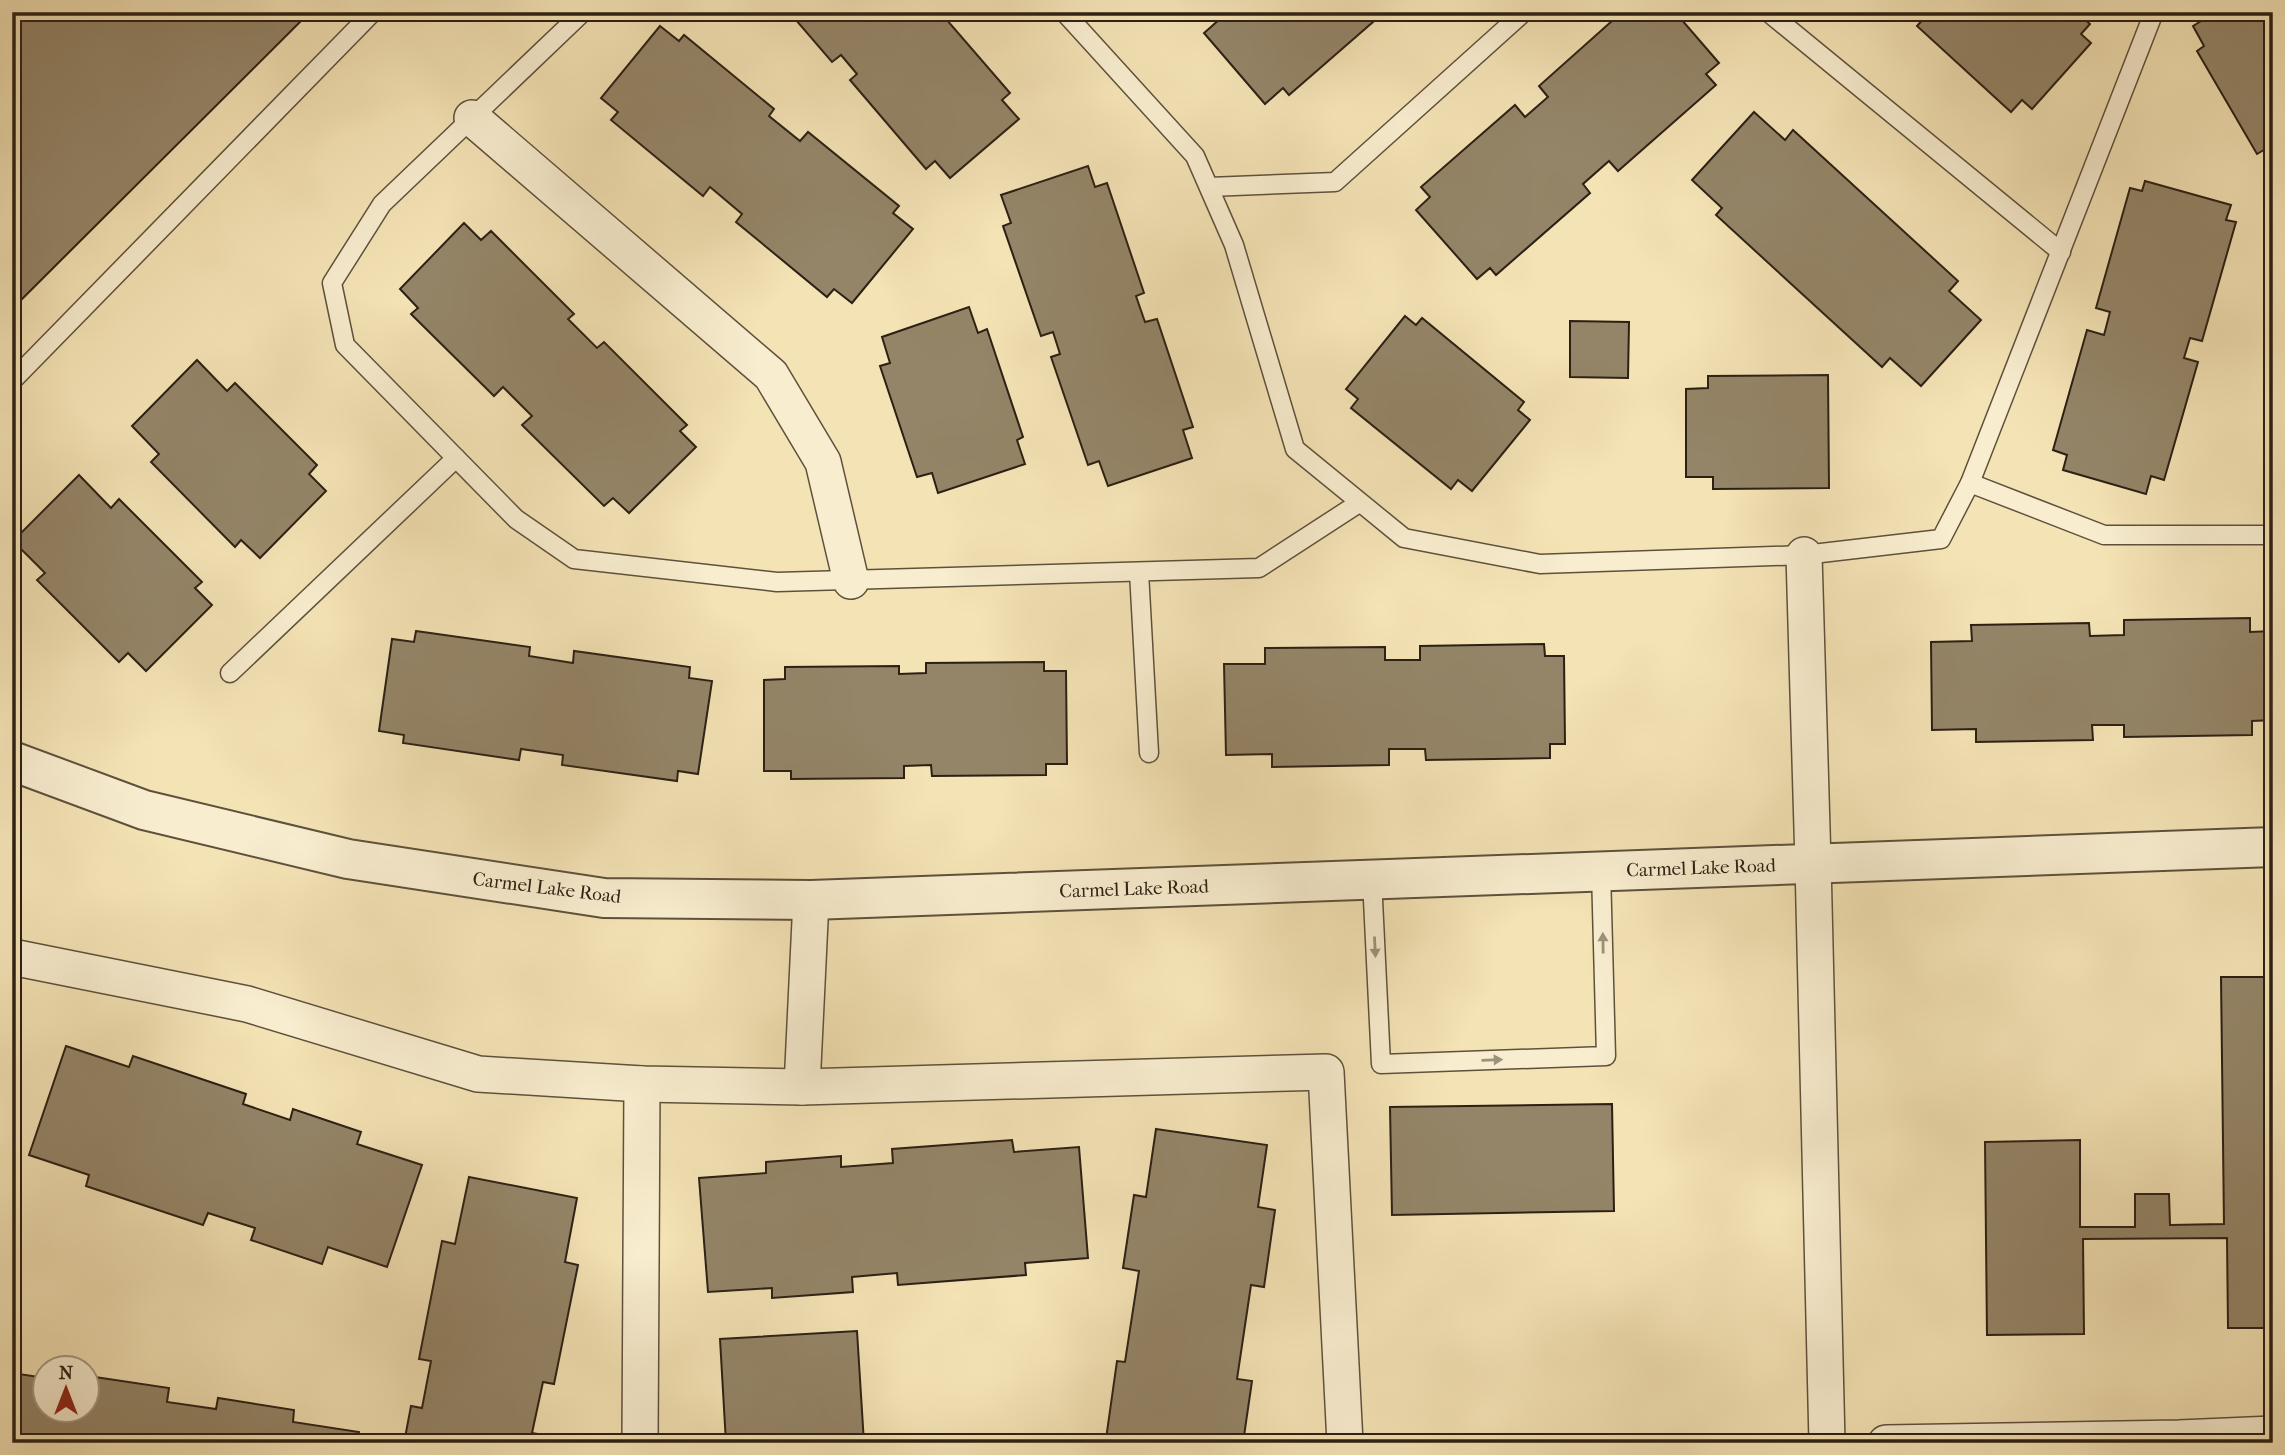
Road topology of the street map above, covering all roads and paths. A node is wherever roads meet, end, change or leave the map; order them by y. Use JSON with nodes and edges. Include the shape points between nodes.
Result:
{"nodes":[{"id":1,"x":373,"y":12,"type":"edge"},
{"id":2,"x":583,"y":12,"type":"edge"},
{"id":3,"x":1064,"y":12,"type":"edge"},
{"id":4,"x":1524,"y":12,"type":"edge"},
{"id":5,"x":1768,"y":12,"type":"edge"},
{"id":6,"x":2154,"y":12,"type":"edge"},
{"id":7,"x":472,"y":118,"type":"junction"},
{"id":8,"x":1209,"y":187,"type":"junction"},
{"id":9,"x":2061,"y":251,"type":"junction"},
{"id":10,"x":12,"y":380,"type":"edge"},
{"id":11,"x":456,"y":458,"type":"junction"},
{"id":12,"x":1970,"y":483,"type":"junction"},
{"id":13,"x":1359,"y":503,"type":"junction"},
{"id":14,"x":2273,"y":535,"type":"edge"},
{"id":15,"x":1804,"y":555,"type":"junction"},
{"id":16,"x":1139,"y":572,"type":"junction"},
{"id":17,"x":851,"y":581,"type":"junction"},
{"id":18,"x":230,"y":673,"type":"dead end"},
{"id":19,"x":1149,"y":753,"type":"dead end"},
{"id":20,"x":12,"y":761,"type":"edge"},
{"id":21,"x":2273,"y":846,"type":"edge"},
{"id":22,"x":1814,"y":863,"type":"junction"},
{"id":23,"x":1601,"y":871,"type":"junction"},
{"id":24,"x":1372,"y":879,"type":"junction"},
{"id":25,"x":811,"y":900,"type":"junction"},
{"id":26,"x":12,"y":957,"type":"edge"},
{"id":27,"x":642,"y":1084,"type":"junction"},
{"id":28,"x":802,"y":1087,"type":"junction"},
{"id":29,"x":2273,"y":1434,"type":"edge"},
{"id":30,"x":2179,"y":1440,"type":"edge"},
{"id":31,"x":640,"y":1443,"type":"edge"},
{"id":32,"x":1345,"y":1443,"type":"edge"},
{"id":33,"x":1827,"y":1443,"type":"edge"},
{"id":34,"x":1886,"y":1443,"type":"edge"}],
"edges":[{"from":1,"to":10,"type":"lane"},
{"from":2,"to":7,"type":"lane"},
{"from":3,"to":8,"type":"lane","via":[[1195,156]]},
{"from":4,"to":8,"type":"lane","via":[[1335,182]]},
{"from":5,"to":9,"type":"lane"},
{"from":6,"to":9,"type":"lane"},
{"from":7,"to":11,"type":"lane","via":[[382,204],[332,283],[345,345]]},
{"from":7,"to":17,"type":"street","via":[[771,375],[823,462]]},
{"from":8,"to":13,"type":"lane","via":[[1234,245],[1295,449]]},
{"from":9,"to":12,"type":"lane"},
{"from":11,"to":17,"type":"lane","via":[[516,519],[574,559],[777,582]]},
{"from":11,"to":18,"type":"lane"},
{"from":12,"to":14,"type":"lane","via":[[2104,535]]},
{"from":12,"to":15,"type":"lane","via":[[1941,540]]},
{"from":13,"to":15,"type":"lane","via":[[1404,538],[1540,564]]},
{"from":13,"to":16,"type":"lane","via":[[1259,568]]},
{"from":15,"to":22,"type":"street"},
{"from":16,"to":17,"type":"lane"},
{"from":16,"to":19,"type":"lane"},
{"from":20,"to":25,"type":"street","name":"Carmel Lake Road","via":[[144,810],[348,859],[604,898]]},
{"from":21,"to":22,"type":"street","name":"Carmel Lake Road"},
{"from":22,"to":23,"type":"street","name":"Carmel Lake Road"},
{"from":22,"to":33,"type":"street"},
{"from":23,"to":24,"type":"street","name":"Carmel Lake Road"},
{"from":24,"to":23,"type":"lane","one_way":true,"via":[[1381,1064],[1592,1057],[1606,1056]]},
{"from":24,"to":25,"type":"street","name":"Carmel Lake Road"},
{"from":25,"to":28,"type":"street"},
{"from":26,"to":27,"type":"street","via":[[247,1004],[478,1074]]},
{"from":27,"to":28,"type":"street"},
{"from":27,"to":31,"type":"street"},
{"from":28,"to":32,"type":"street","via":[[1326,1072]]},
{"from":29,"to":30,"type":"street"},
{"from":30,"to":34,"type":"street"}]}
